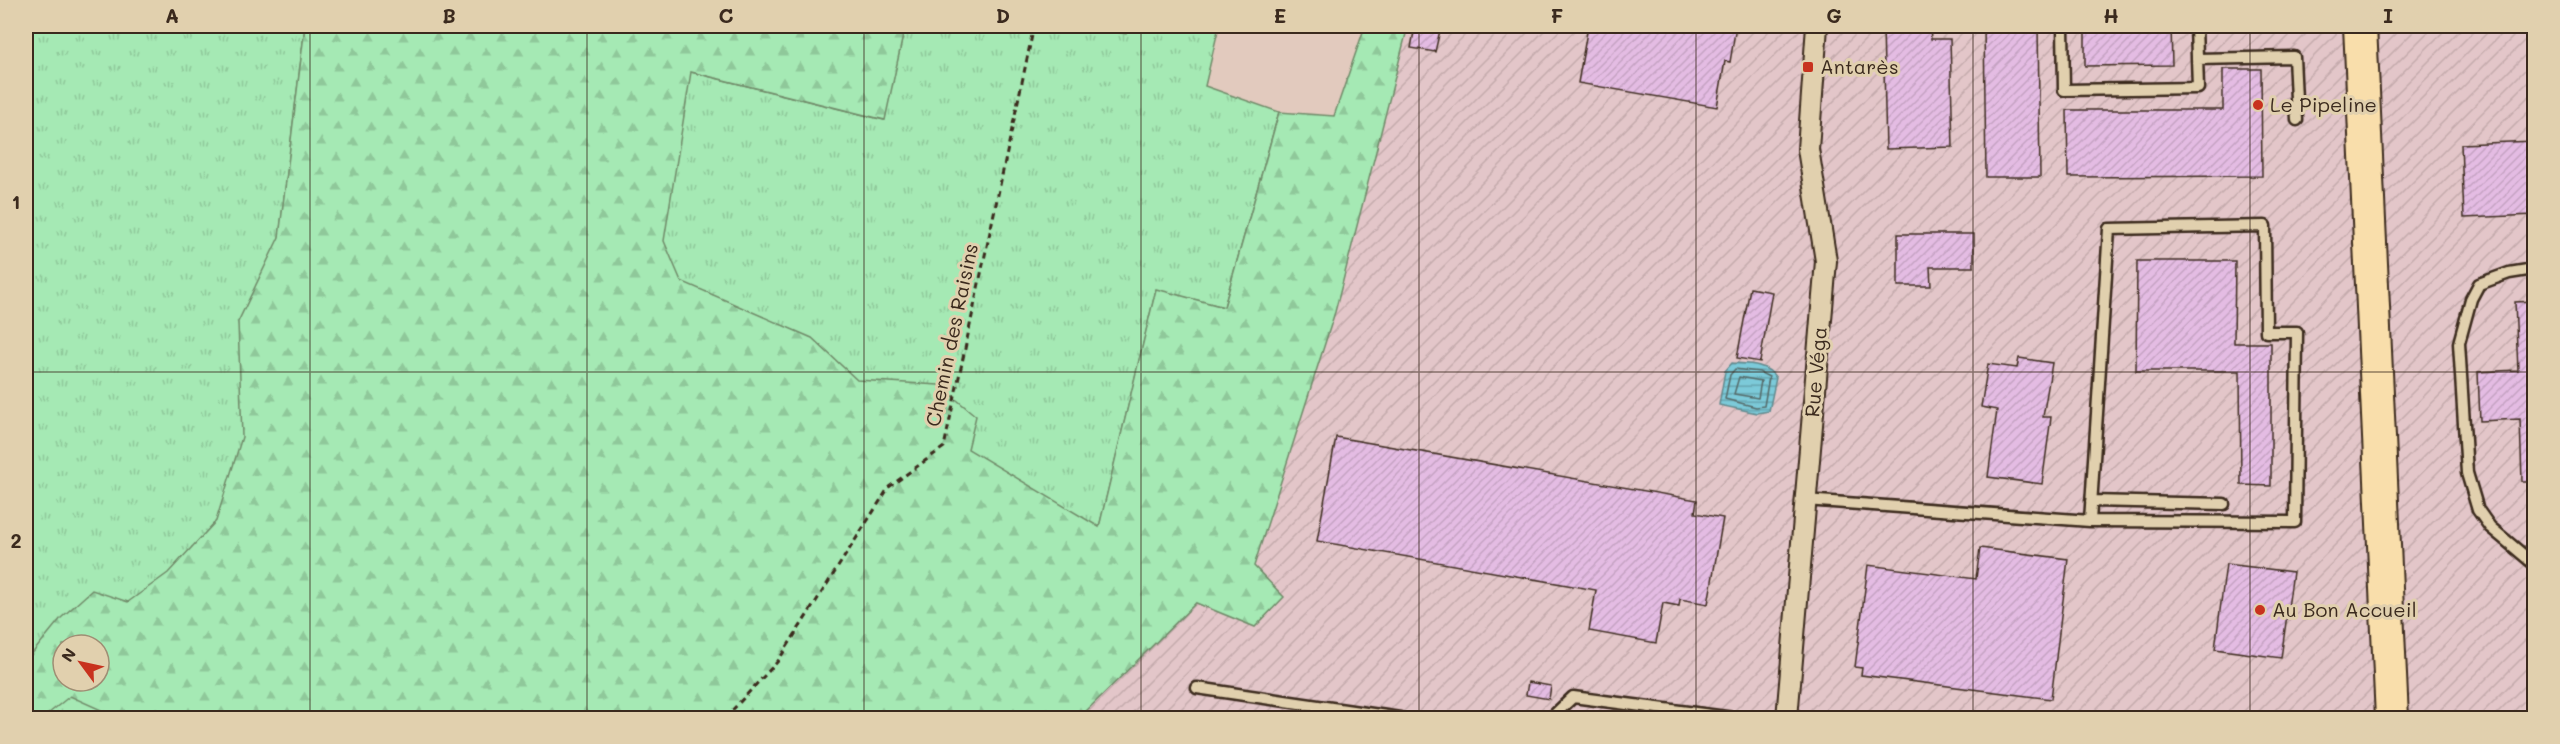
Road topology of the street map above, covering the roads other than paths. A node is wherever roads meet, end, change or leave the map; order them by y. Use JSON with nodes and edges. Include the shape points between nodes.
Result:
{"nodes":[{"id":1,"x":1817,"y":26,"type":"edge"},
{"id":2,"x":2063,"y":26,"type":"edge"},
{"id":3,"x":2196,"y":26,"type":"edge"},
{"id":4,"x":2360,"y":26,"type":"edge"},
{"id":5,"x":2197,"y":59,"type":"junction"},
{"id":6,"x":2297,"y":120,"type":"dead end"},
{"id":7,"x":2535,"y":269,"type":"edge"},
{"id":8,"x":1805,"y":500,"type":"junction"},
{"id":9,"x":2091,"y":501,"type":"junction"},
{"id":10,"x":2224,"y":504,"type":"dead end"},
{"id":11,"x":2090,"y":521,"type":"junction"},
{"id":12,"x":2535,"y":564,"type":"edge"},
{"id":13,"x":1197,"y":688,"type":"dead end"},
{"id":14,"x":1400,"y":718,"type":"edge"},
{"id":15,"x":1551,"y":718,"type":"edge"},
{"id":16,"x":1734,"y":718,"type":"edge"},
{"id":17,"x":1787,"y":718,"type":"edge"},
{"id":18,"x":2392,"y":718,"type":"edge"}],
"edges":[{"from":1,"to":8,"type":"street","name":"Rue Véga","via":[[1808,148],[1826,261]]},
{"from":2,"to":5,"type":"lane","via":[[2064,90],[2198,88]]},
{"from":3,"to":5,"type":"lane"},
{"from":4,"to":18,"type":"main road"},
{"from":5,"to":6,"type":"lane","via":[[2294,57]]},
{"from":7,"to":12,"type":"lane","via":[[2479,284],[2470,299],[2459,343],[2467,473],[2478,510],[2490,527]]},
{"from":8,"to":11,"type":"lane"},
{"from":8,"to":17,"type":"street","name":"Rue Véga"},
{"from":9,"to":10,"type":"lane"},
{"from":9,"to":11,"type":"lane"},
{"from":9,"to":11,"type":"lane","via":[[2109,229],[2265,226],[2266,332],[2297,332],[2295,522]]},
{"from":13,"to":14,"type":"lane"},
{"from":15,"to":16,"type":"lane","via":[[1574,697]]}]}
